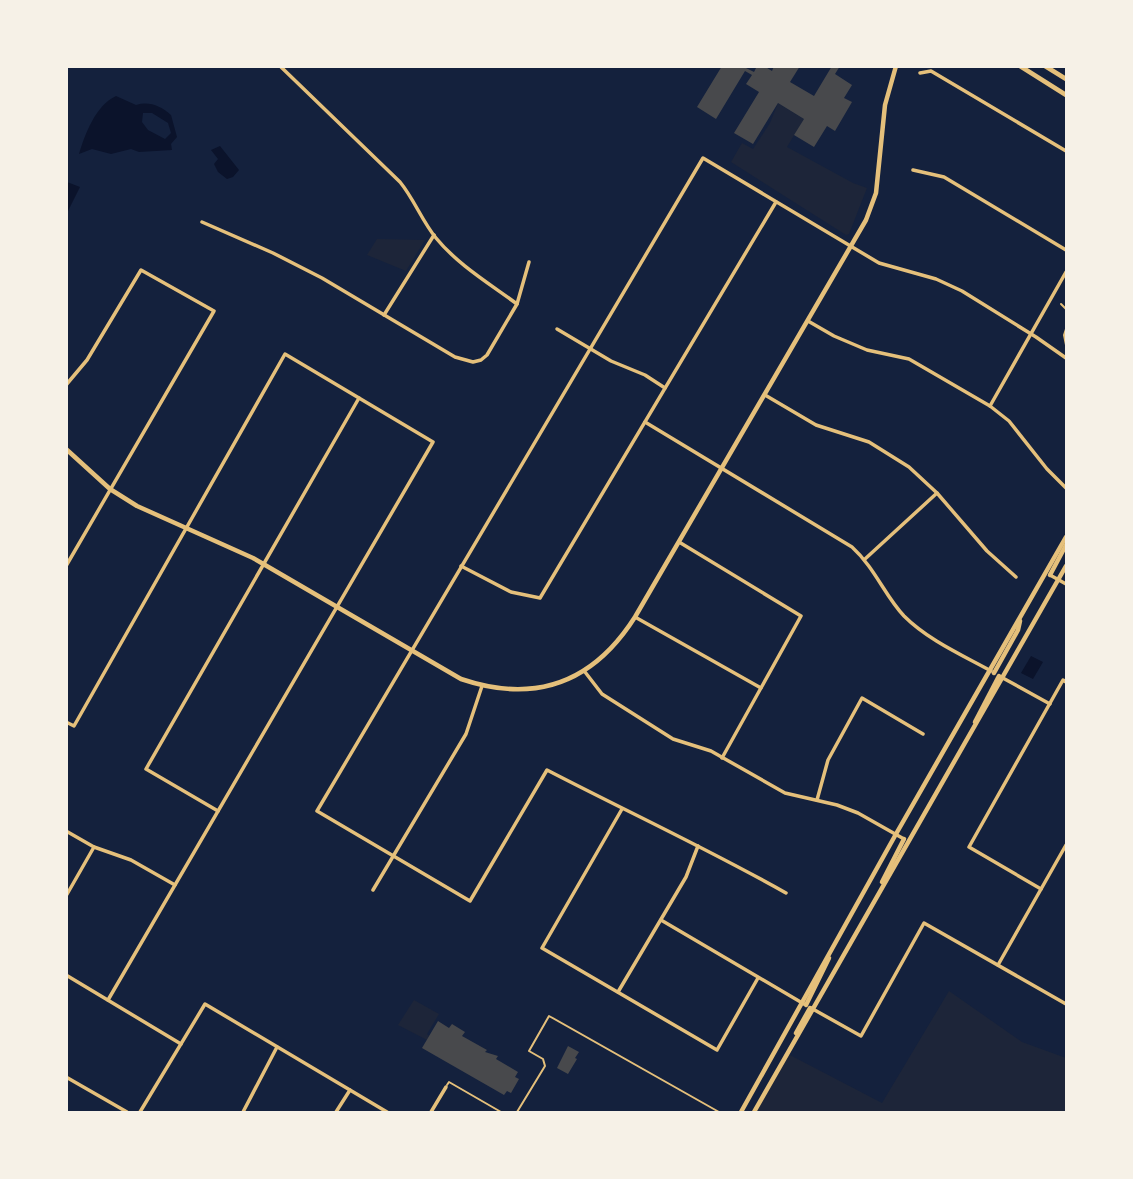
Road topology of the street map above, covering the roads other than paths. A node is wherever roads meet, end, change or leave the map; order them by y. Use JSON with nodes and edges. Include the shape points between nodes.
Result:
{"nodes":[{"id":1,"x":280,"y":66,"type":"edge"},
{"id":2,"x":896,"y":66,"type":"edge"},
{"id":3,"x":1020,"y":66,"type":"edge"},
{"id":4,"x":1045,"y":66,"type":"edge"},
{"id":5,"x":920,"y":72,"type":"dead end"},
{"id":6,"x":1066,"y":79,"type":"edge"},
{"id":7,"x":1066,"y":95,"type":"edge"},
{"id":8,"x":1066,"y":151,"type":"edge"},
{"id":9,"x":913,"y":170,"type":"dead end"},
{"id":10,"x":776,"y":202,"type":"junction"},
{"id":11,"x":202,"y":222,"type":"dead end"},
{"id":12,"x":434,"y":235,"type":"junction"},
{"id":13,"x":851,"y":248,"type":"junction"},
{"id":14,"x":1066,"y":250,"type":"edge"},
{"id":15,"x":529,"y":262,"type":"dead end"},
{"id":16,"x":1066,"y":272,"type":"edge"},
{"id":17,"x":517,"y":304,"type":"junction"},
{"id":18,"x":384,"y":315,"type":"junction"},
{"id":19,"x":808,"y":321,"type":"junction"},
{"id":20,"x":557,"y":329,"type":"dead end"},
{"id":21,"x":1031,"y":333,"type":"junction"},
{"id":22,"x":590,"y":349,"type":"junction"},
{"id":23,"x":1066,"y":358,"type":"edge"},
{"id":24,"x":66,"y":385,"type":"edge"},
{"id":25,"x":665,"y":388,"type":"junction"},
{"id":26,"x":765,"y":394,"type":"junction"},
{"id":27,"x":359,"y":398,"type":"junction"},
{"id":28,"x":989,"y":406,"type":"junction"},
{"id":29,"x":645,"y":422,"type":"junction"},
{"id":30,"x":66,"y":449,"type":"edge"},
{"id":31,"x":722,"y":468,"type":"junction"},
{"id":32,"x":1066,"y":488,"type":"edge"},
{"id":33,"x":110,"y":489,"type":"junction"},
{"id":34,"x":937,"y":493,"type":"junction"},
{"id":35,"x":188,"y":528,"type":"junction"},
{"id":36,"x":1066,"y":537,"type":"edge"},
{"id":37,"x":679,"y":542,"type":"junction"},
{"id":38,"x":1066,"y":545,"type":"edge"},
{"id":39,"x":865,"y":559,"type":"junction"},
{"id":40,"x":263,"y":564,"type":"junction"},
{"id":41,"x":66,"y":566,"type":"edge"},
{"id":42,"x":461,"y":566,"type":"junction"},
{"id":43,"x":1066,"y":566,"type":"edge"},
{"id":44,"x":1048,"y":574,"type":"junction"},
{"id":45,"x":1016,"y":577,"type":"dead end"},
{"id":46,"x":1058,"y":580,"type":"junction"},
{"id":47,"x":1066,"y":584,"type":"edge"},
{"id":48,"x":337,"y":607,"type":"junction"},
{"id":49,"x":635,"y":617,"type":"junction"},
{"id":50,"x":410,"y":650,"type":"junction"},
{"id":51,"x":586,"y":672,"type":"junction"},
{"id":52,"x":997,"y":674,"type":"junction"},
{"id":53,"x":1065,"y":681,"type":"edge"},
{"id":54,"x":482,"y":686,"type":"junction"},
{"id":55,"x":761,"y":688,"type":"junction"},
{"id":56,"x":1050,"y":704,"type":"junction"},
{"id":57,"x":66,"y":722,"type":"edge"},
{"id":58,"x":923,"y":734,"type":"dead end"},
{"id":59,"x":722,"y":758,"type":"junction"},
{"id":60,"x":817,"y":800,"type":"junction"},
{"id":61,"x":622,"y":809,"type":"junction"},
{"id":62,"x":218,"y":811,"type":"junction"},
{"id":63,"x":66,"y":831,"type":"edge"},
{"id":64,"x":896,"y":834,"type":"junction"},
{"id":65,"x":906,"y":840,"type":"junction"},
{"id":66,"x":1066,"y":845,"type":"edge"},
{"id":67,"x":698,"y":846,"type":"junction"},
{"id":68,"x":94,"y":847,"type":"junction"},
{"id":69,"x":394,"y":856,"type":"junction"},
{"id":70,"x":175,"y":885,"type":"junction"},
{"id":71,"x":1041,"y":889,"type":"junction"},
{"id":72,"x":373,"y":890,"type":"dead end"},
{"id":73,"x":786,"y":893,"type":"dead end"},
{"id":74,"x":66,"y":896,"type":"edge"},
{"id":75,"x":661,"y":920,"type":"junction"},
{"id":76,"x":998,"y":965,"type":"junction"},
{"id":77,"x":66,"y":975,"type":"edge"},
{"id":78,"x":759,"y":977,"type":"junction"},
{"id":79,"x":618,"y":992,"type":"junction"},
{"id":80,"x":108,"y":1000,"type":"junction"},
{"id":81,"x":1066,"y":1004,"type":"edge"},
{"id":82,"x":808,"y":1006,"type":"junction"},
{"id":83,"x":181,"y":1044,"type":"junction"},
{"id":84,"x":277,"y":1047,"type":"junction"},
{"id":85,"x":66,"y":1077,"type":"edge"},
{"id":86,"x":446,"y":1087,"type":"joint"},
{"id":87,"x":350,"y":1090,"type":"junction"},
{"id":88,"x":127,"y":1112,"type":"edge"},
{"id":89,"x":140,"y":1112,"type":"edge"},
{"id":90,"x":243,"y":1112,"type":"edge"},
{"id":91,"x":335,"y":1112,"type":"edge"},
{"id":92,"x":387,"y":1112,"type":"edge"},
{"id":93,"x":431,"y":1112,"type":"edge"},
{"id":94,"x":501,"y":1112,"type":"edge"},
{"id":95,"x":517,"y":1112,"type":"edge"},
{"id":96,"x":719,"y":1112,"type":"edge"},
{"id":97,"x":741,"y":1112,"type":"edge"},
{"id":98,"x":754,"y":1112,"type":"edge"}],
"edges":[{"from":1,"to":12,"type":"street","via":[[400,182]]},
{"from":2,"to":13,"type":"street","via":[[886,105],[876,193]]},
{"from":3,"to":7,"type":"street"},
{"from":4,"to":6,"type":"street"},
{"from":5,"to":8,"type":"street","via":[[931,71]]},
{"from":9,"to":14,"type":"street","via":[[944,177]]},
{"from":10,"to":13,"type":"street"},
{"from":10,"to":22,"type":"street","via":[[704,158]]},
{"from":10,"to":25,"type":"street"},
{"from":11,"to":18,"type":"street","via":[[293,262]]},
{"from":12,"to":17,"type":"street","via":[[456,258]]},
{"from":12,"to":18,"type":"street"},
{"from":13,"to":19,"type":"street"},
{"from":13,"to":21,"type":"street","via":[[878,263],[962,290]]},
{"from":15,"to":17,"type":"street"},
{"from":16,"to":21,"type":"street"},
{"from":17,"to":18,"type":"street","via":[[487,355],[473,362],[455,357]]},
{"from":19,"to":26,"type":"street"},
{"from":19,"to":28,"type":"street","via":[[867,350],[909,359]]},
{"from":20,"to":22,"type":"street"},
{"from":21,"to":23,"type":"street"},
{"from":21,"to":28,"type":"street"},
{"from":22,"to":25,"type":"street"},
{"from":22,"to":42,"type":"street"},
{"from":24,"to":33,"type":"street","via":[[87,360],[141,270],[214,311]]},
{"from":25,"to":29,"type":"street"},
{"from":26,"to":31,"type":"street"},
{"from":26,"to":34,"type":"street","via":[[816,425],[884,450]]},
{"from":27,"to":35,"type":"street","via":[[285,354]]},
{"from":27,"to":40,"type":"street"},
{"from":27,"to":48,"type":"street","via":[[433,442]]},
{"from":28,"to":32,"type":"street","via":[[1009,421]]},
{"from":29,"to":31,"type":"street"},
{"from":29,"to":42,"type":"street","via":[[540,598],[511,593]]},
{"from":30,"to":33,"type":"street"},
{"from":31,"to":37,"type":"street"},
{"from":31,"to":39,"type":"street"},
{"from":33,"to":35,"type":"street"},
{"from":33,"to":41,"type":"street"},
{"from":34,"to":39,"type":"street"},
{"from":34,"to":45,"type":"street"},
{"from":35,"to":40,"type":"street"},
{"from":35,"to":57,"type":"street","via":[[74,726]]},
{"from":36,"to":44,"type":"street"},
{"from":37,"to":49,"type":"street"},
{"from":37,"to":55,"type":"street","via":[[801,616]]},
{"from":38,"to":44,"type":"street"},
{"from":39,"to":52,"type":"street","via":[[903,615]]},
{"from":40,"to":48,"type":"street"},
{"from":40,"to":62,"type":"street","via":[[146,769]]},
{"from":42,"to":50,"type":"street"},
{"from":43,"to":46,"type":"street"},
{"from":44,"to":46,"type":"street"},
{"from":44,"to":52,"type":"street","via":[[1021,617]]},
{"from":46,"to":47,"type":"street"},
{"from":46,"to":52,"type":"street"},
{"from":48,"to":50,"type":"street"},
{"from":48,"to":62,"type":"street"},
{"from":49,"to":51,"type":"street","via":[[608,653]]},
{"from":49,"to":55,"type":"street"},
{"from":50,"to":54,"type":"street"},
{"from":50,"to":69,"type":"street","via":[[317,811]]},
{"from":51,"to":54,"type":"street","via":[[539,687],[510,690]]},
{"from":51,"to":59,"type":"street","via":[[601,694],[622,709],[673,739]]},
{"from":52,"to":56,"type":"street"},
{"from":52,"to":64,"type":"street"},
{"from":52,"to":65,"type":"street","via":[[972,730]]},
{"from":53,"to":56,"type":"street"},
{"from":54,"to":69,"type":"street","via":[[466,734]]},
{"from":55,"to":59,"type":"street"},
{"from":56,"to":71,"type":"street","via":[[969,847]]},
{"from":58,"to":60,"type":"street","via":[[862,698],[828,760]]},
{"from":59,"to":60,"type":"street","via":[[785,793]]},
{"from":60,"to":64,"type":"street","via":[[858,813]]},
{"from":61,"to":67,"type":"street"},
{"from":61,"to":69,"type":"street","via":[[547,770],[470,901]]},
{"from":61,"to":79,"type":"street","via":[[542,948]]},
{"from":62,"to":70,"type":"street"},
{"from":63,"to":68,"type":"street"},
{"from":64,"to":65,"type":"street"},
{"from":64,"to":82,"type":"street","via":[[831,951]]},
{"from":65,"to":82,"type":"street","via":[[879,893]]},
{"from":66,"to":71,"type":"street"},
{"from":67,"to":73,"type":"street"},
{"from":67,"to":75,"type":"street"},
{"from":68,"to":70,"type":"street","via":[[131,860]]},
{"from":68,"to":74,"type":"street"},
{"from":69,"to":72,"type":"street"},
{"from":70,"to":80,"type":"street"},
{"from":71,"to":76,"type":"street"},
{"from":75,"to":78,"type":"street"},
{"from":75,"to":79,"type":"street"},
{"from":76,"to":81,"type":"street"},
{"from":76,"to":82,"type":"street","via":[[924,923],[861,1036]]},
{"from":77,"to":80,"type":"street"},
{"from":78,"to":79,"type":"street","via":[[717,1050]]},
{"from":78,"to":82,"type":"street"},
{"from":80,"to":83,"type":"street"},
{"from":82,"to":97,"type":"street"},
{"from":82,"to":98,"type":"street","via":[[788,1054]]},
{"from":83,"to":84,"type":"street","via":[[205,1003]]},
{"from":83,"to":89,"type":"street"},
{"from":84,"to":87,"type":"street"},
{"from":84,"to":90,"type":"street"},
{"from":85,"to":88,"type":"street"},
{"from":86,"to":93,"type":"street"},
{"from":86,"to":94,"type":"lane","via":[[449,1082]]},
{"from":87,"to":91,"type":"street"},
{"from":87,"to":92,"type":"street"},
{"from":95,"to":96,"type":"lane","via":[[545,1066],[543,1059],[529,1051],[549,1016]]}]}
